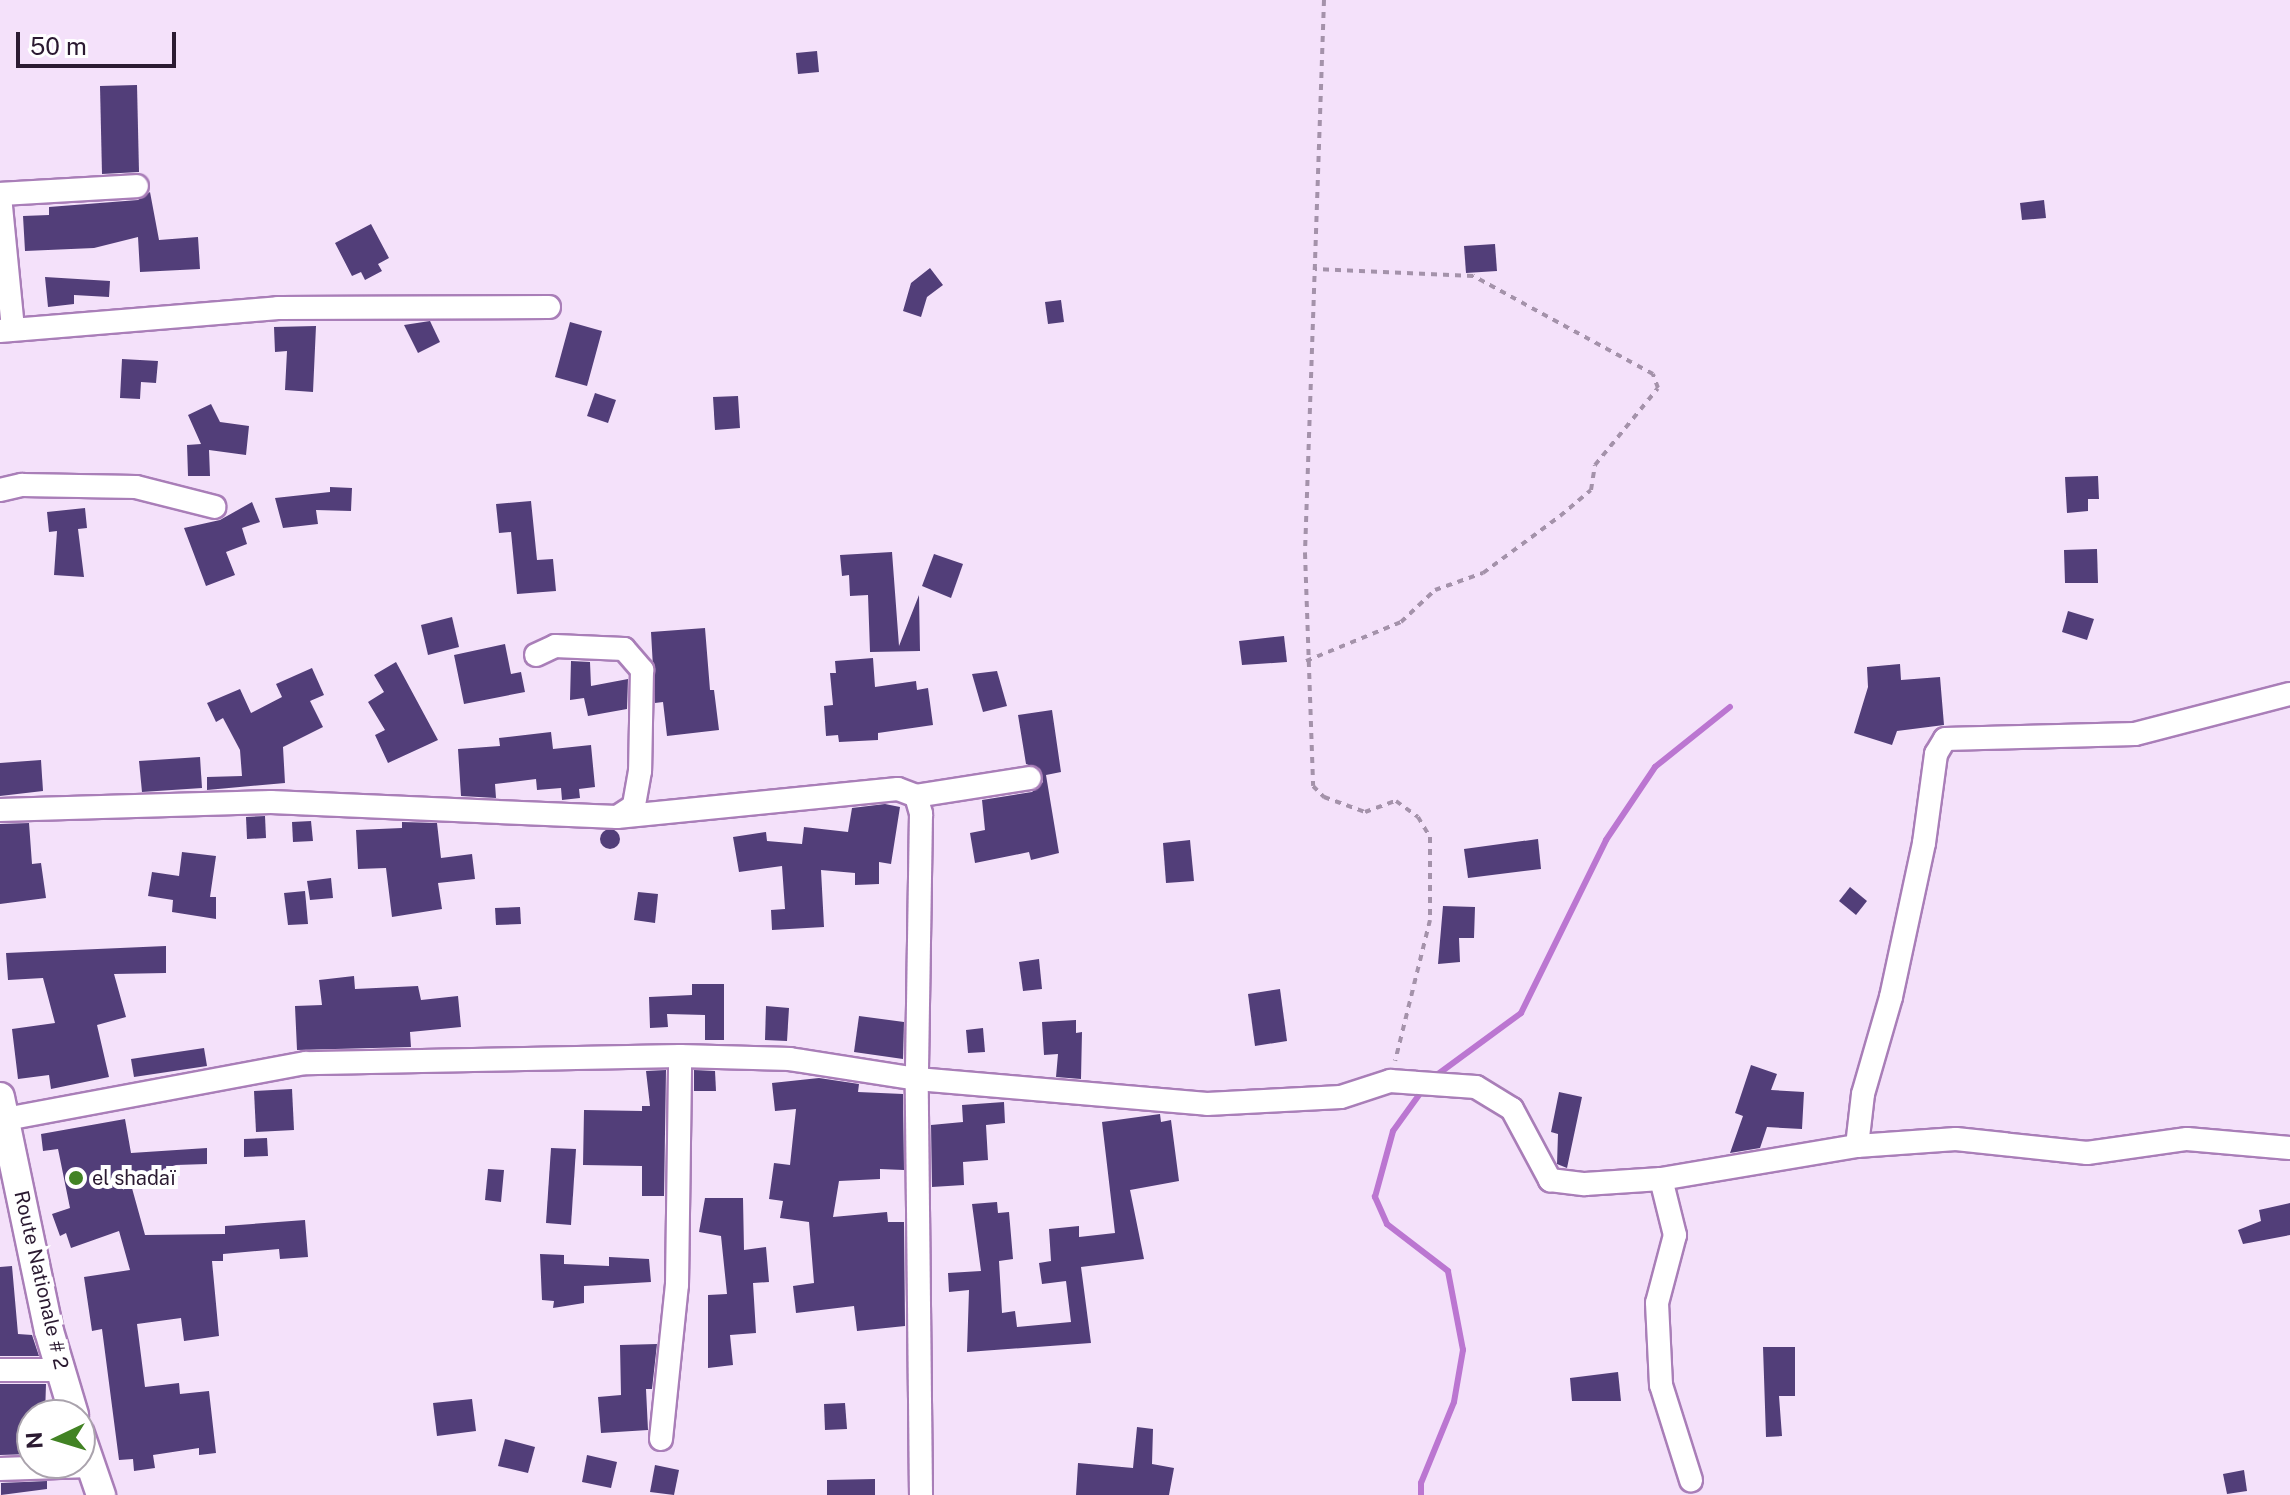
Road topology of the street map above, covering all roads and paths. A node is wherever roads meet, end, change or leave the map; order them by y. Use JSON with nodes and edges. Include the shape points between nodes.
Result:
{"nodes":[{"id":1,"x":1324,"y":0,"type":"edge"},
{"id":2,"x":137,"y":186,"type":"dead end"},
{"id":3,"x":0,"y":195,"type":"edge"},
{"id":4,"x":1315,"y":269,"type":"junction"},
{"id":5,"x":549,"y":307,"type":"dead end"},
{"id":6,"x":7,"y":329,"type":"edge"},
{"id":7,"x":0,"y":490,"type":"edge"},
{"id":8,"x":215,"y":507,"type":"dead end"},
{"id":9,"x":536,"y":655,"type":"dead end"},
{"id":10,"x":1306,"y":661,"type":"junction"},
{"id":11,"x":2290,"y":694,"type":"edge"},
{"id":12,"x":1030,"y":778,"type":"dead end"},
{"id":13,"x":916,"y":796,"type":"junction"},
{"id":14,"x":0,"y":810,"type":"edge"},
{"id":15,"x":617,"y":817,"type":"junction"},
{"id":16,"x":680,"y":1056,"type":"junction"},
{"id":17,"x":917,"y":1079,"type":"junction"},
{"id":18,"x":1390,"y":1081,"type":"junction"},
{"id":19,"x":3,"y":1108,"type":"edge"},
{"id":20,"x":1857,"y":1146,"type":"junction"},
{"id":21,"x":2290,"y":1148,"type":"edge"},
{"id":22,"x":1661,"y":1179,"type":"junction"},
{"id":23,"x":0,"y":1370,"type":"edge"},
{"id":24,"x":61,"y":1370,"type":"junction"},
{"id":25,"x":69,"y":1399,"type":"edge"},
{"id":26,"x":661,"y":1439,"type":"dead end"},
{"id":27,"x":1691,"y":1480,"type":"dead end"},
{"id":28,"x":921,"y":1495,"type":"edge"}],
"edges":[{"from":1,"to":4,"type":"path"},
{"from":2,"to":3,"type":"street"},
{"from":3,"to":6,"type":"street"},
{"from":4,"to":10,"type":"path"},
{"from":4,"to":10,"type":"path","via":[[1473,276],[1653,374],[1658,388],[1595,465],[1591,490],[1560,516],[1483,573],[1435,590],[1401,622]]},
{"from":5,"to":6,"type":"street","via":[[278,308]]},
{"from":7,"to":8,"type":"street","via":[[22,485],[136,487],[200,508]]},
{"from":9,"to":15,"type":"street","via":[[555,646],[624,649],[642,670],[634,806]]},
{"from":10,"to":18,"type":"path","via":[[1313,786],[1324,797],[1365,812],[1396,801],[1418,817],[1430,837],[1430,920]]},
{"from":11,"to":20,"type":"street","via":[[2135,734],[1945,739],[1936,754],[1924,843],[1891,997],[1863,1094]]},
{"from":12,"to":13,"type":"street"},
{"from":13,"to":15,"type":"street","via":[[898,789]]},
{"from":13,"to":17,"type":"street","via":[[921,814]]},
{"from":14,"to":15,"type":"street","via":[[271,802]]},
{"from":16,"to":17,"type":"street","via":[[790,1059]]},
{"from":16,"to":19,"type":"street","via":[[305,1063]]},
{"from":16,"to":26,"type":"street","via":[[677,1285]]},
{"from":17,"to":18,"type":"street","via":[[1207,1104],[1341,1097]]},
{"from":17,"to":28,"type":"street"},
{"from":18,"to":22,"type":"street","via":[[1476,1087],[1512,1109],[1550,1180],[1585,1184]]},
{"from":19,"to":24,"type":"main road","name":"Route Nationale # 2"},
{"from":20,"to":21,"type":"street","via":[[1956,1139],[2087,1153],[2187,1139]]},
{"from":20,"to":22,"type":"street"},
{"from":22,"to":27,"type":"street","via":[[1675,1235],[1657,1303],[1661,1385]]},
{"from":23,"to":24,"type":"street"},
{"from":24,"to":25,"type":"main road","name":"Route Nationale # 2"}]}
